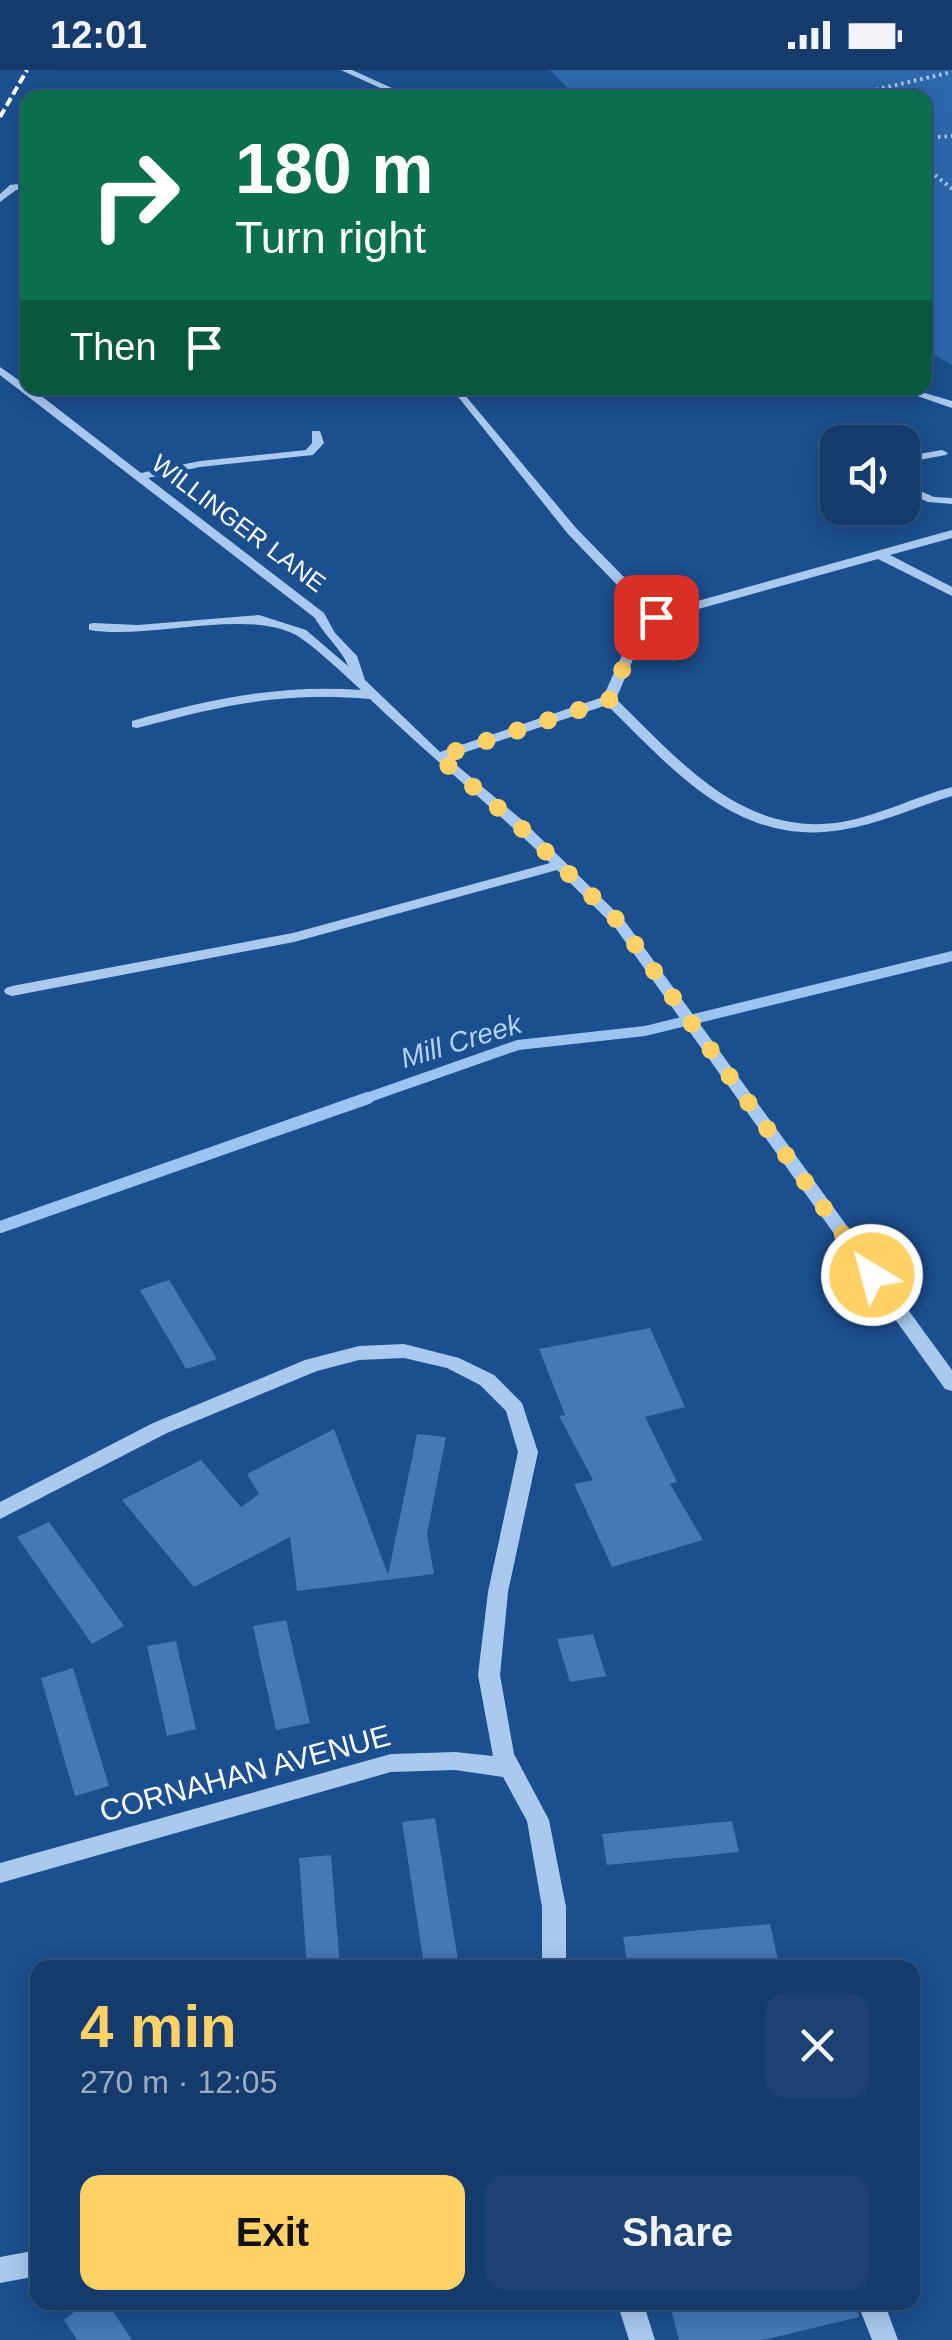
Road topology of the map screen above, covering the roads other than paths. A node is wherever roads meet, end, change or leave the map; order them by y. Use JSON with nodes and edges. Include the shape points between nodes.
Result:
{"nodes":[{"id":1,"x":345,"y":70,"type":"edge"},
{"id":2,"x":391,"y":90,"type":"edge"},
{"id":3,"x":0,"y":370,"type":"edge"},
{"id":4,"x":20,"y":385,"type":"edge"},
{"id":5,"x":32,"y":395,"type":"edge"},
{"id":6,"x":459,"y":395,"type":"edge"},
{"id":7,"x":921,"y":395,"type":"edge"},
{"id":8,"x":952,"y":405,"type":"edge"},
{"id":9,"x":316,"y":432,"type":"dead end"},
{"id":10,"x":949,"y":454,"type":"edge"},
{"id":11,"x":920,"y":458,"type":"edge"},
{"id":12,"x":138,"y":477,"type":"junction"},
{"id":13,"x":920,"y":494,"type":"edge"},
{"id":14,"x":952,"y":501,"type":"edge"},
{"id":15,"x":952,"y":534,"type":"edge"},
{"id":16,"x":880,"y":554,"type":"junction"},
{"id":17,"x":952,"y":592,"type":"edge"},
{"id":18,"x":656,"y":617,"type":"junction"},
{"id":19,"x":93,"y":628,"type":"dead end"},
{"id":20,"x":359,"y":681,"type":"junction"},
{"id":21,"x":373,"y":695,"type":"junction"},
{"id":22,"x":609,"y":700,"type":"junction"},
{"id":23,"x":136,"y":724,"type":"dead end"},
{"id":24,"x":438,"y":757,"type":"junction"},
{"id":25,"x":952,"y":791,"type":"edge"},
{"id":26,"x":560,"y":865,"type":"junction"},
{"id":27,"x":12,"y":991,"type":"dead end"},
{"id":28,"x":952,"y":1384,"type":"edge"},
{"id":29,"x":0,"y":1511,"type":"edge"},
{"id":30,"x":509,"y":1768,"type":"junction"},
{"id":31,"x":0,"y":1873,"type":"edge"},
{"id":32,"x":554,"y":1960,"type":"edge"},
{"id":33,"x":30,"y":2264,"type":"edge"},
{"id":34,"x":0,"y":2270,"type":"edge"},
{"id":35,"x":633,"y":2310,"type":"edge"},
{"id":36,"x":873,"y":2310,"type":"edge"},
{"id":37,"x":642,"y":2340,"type":"edge"},
{"id":38,"x":885,"y":2340,"type":"edge"}],
"edges":[{"from":1,"to":2,"type":"street"},
{"from":3,"to":4,"type":"street","name":"WILLINGER LANE"},
{"from":5,"to":12,"type":"street","name":"WILLINGER LANE"},
{"from":6,"to":18,"type":"street","via":[[572,531]]},
{"from":7,"to":8,"type":"street"},
{"from":9,"to":12,"type":"street","via":[[310,453]]},
{"from":10,"to":11,"type":"street"},
{"from":12,"to":20,"type":"street","name":"WILLINGER LANE","via":[[320,616],[351,656]]},
{"from":13,"to":14,"type":"street"},
{"from":15,"to":16,"type":"street"},
{"from":16,"to":17,"type":"street"},
{"from":16,"to":18,"type":"street"},
{"from":18,"to":22,"type":"street","via":[[641,627]]},
{"from":19,"to":20,"type":"street","via":[[259,619],[301,633]]},
{"from":20,"to":21,"type":"street","name":"WILLINGER LANE"},
{"from":21,"to":23,"type":"street","via":[[262,692]]},
{"from":21,"to":24,"type":"street","name":"WILLINGER LANE"},
{"from":22,"to":24,"type":"street"},
{"from":22,"to":25,"type":"street","via":[[730,810],[759,822],[839,827]]},
{"from":24,"to":26,"type":"street","name":"WILLINGER LANE"},
{"from":26,"to":27,"type":"street","via":[[294,937]]},
{"from":26,"to":28,"type":"street","name":"WILLINGER LANE","via":[[619,922]]},
{"from":29,"to":30,"type":"street","via":[[160,1428],[328,1361],[404,1350],[487,1380],[515,1408],[528,1452],[498,1592],[489,1676]]},
{"from":30,"to":31,"type":"street","name":"CORNAHAN AVENUE","via":[[456,1761],[391,1764]]},
{"from":30,"to":32,"type":"street","via":[[538,1820],[554,1907]]},
{"from":33,"to":34,"type":"street"},
{"from":35,"to":37,"type":"street"},
{"from":36,"to":38,"type":"street"}]}
